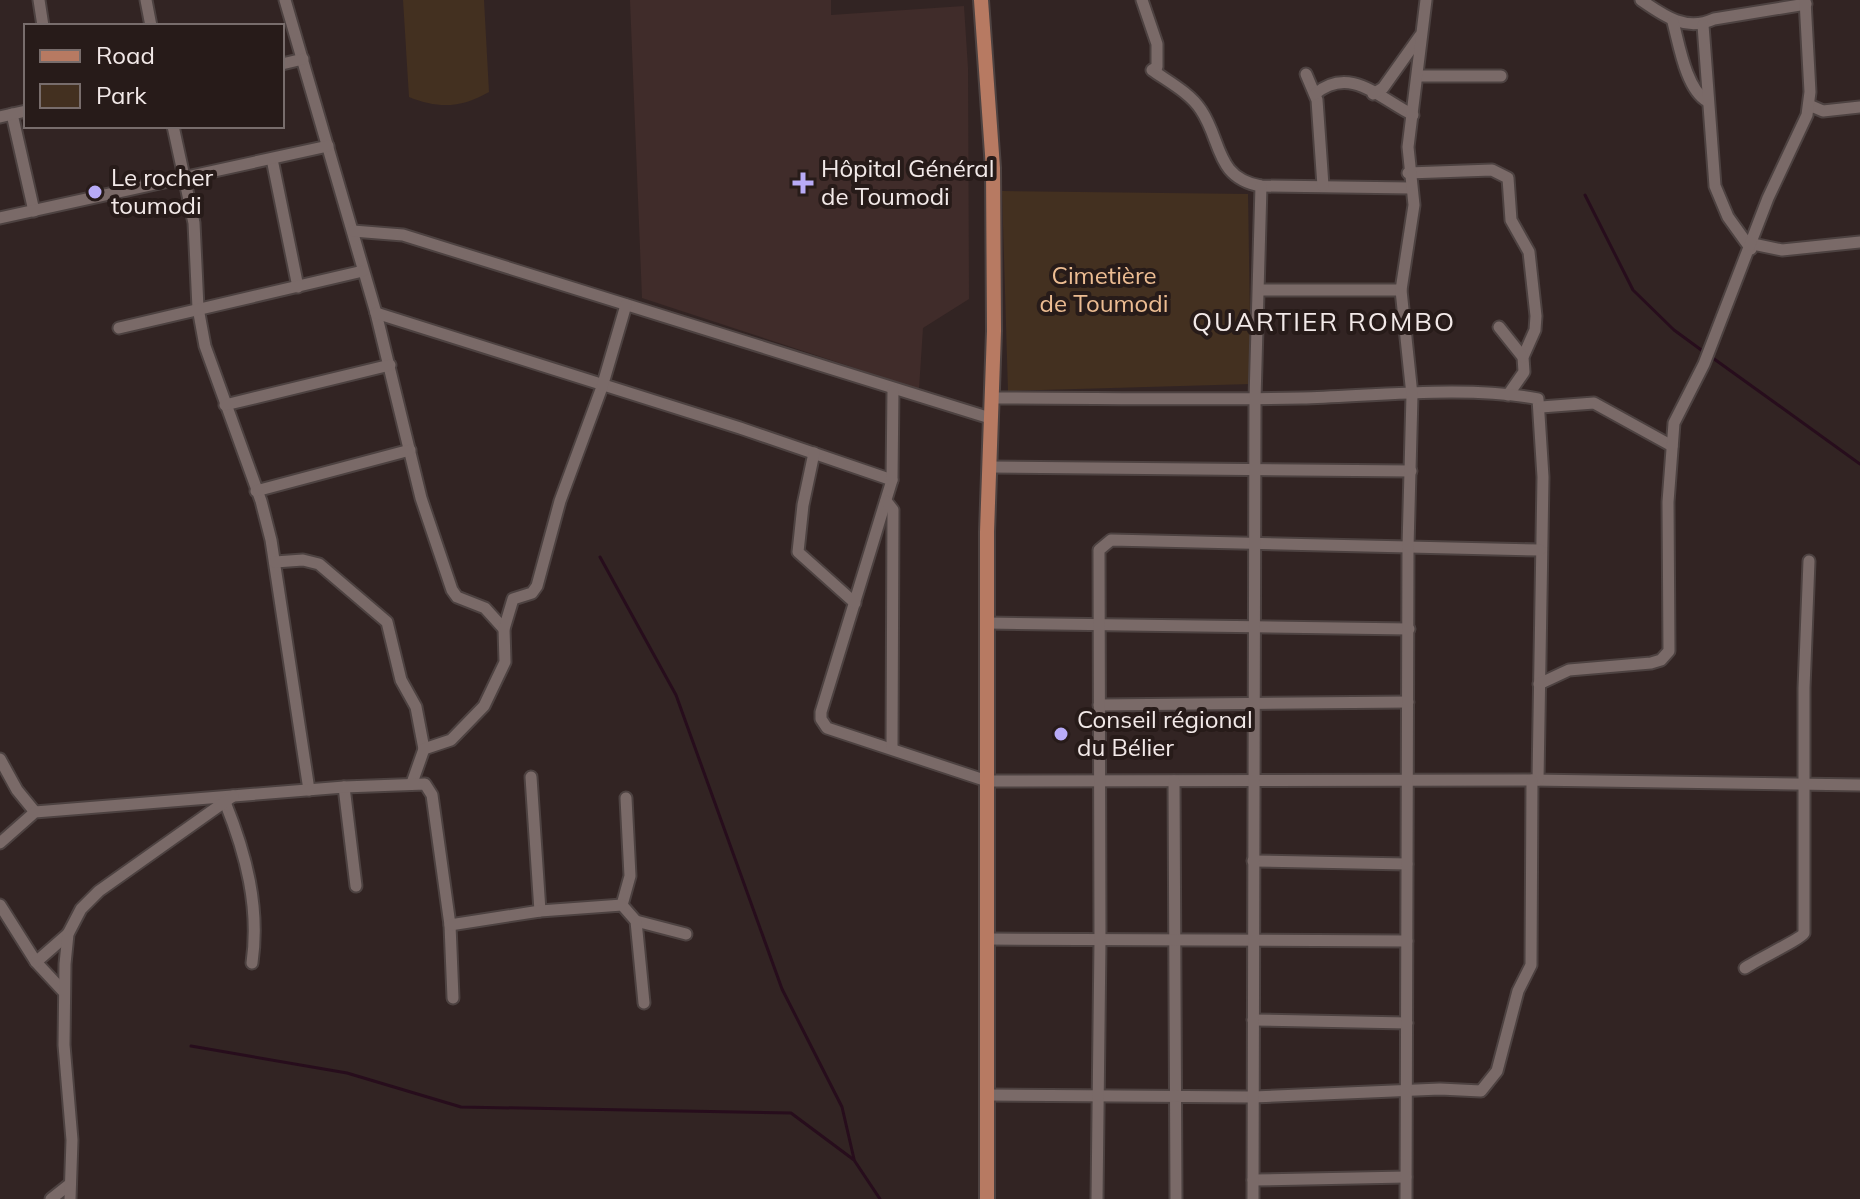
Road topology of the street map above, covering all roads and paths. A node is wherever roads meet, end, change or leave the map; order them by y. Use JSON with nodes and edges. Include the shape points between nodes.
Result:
{"nodes":[{"id":1,"x":39,"y":0,"type":"edge"},
{"id":2,"x":146,"y":0,"type":"edge"},
{"id":3,"x":285,"y":0,"type":"edge"},
{"id":4,"x":981,"y":0,"type":"edge"},
{"id":5,"x":1142,"y":0,"type":"edge"},
{"id":6,"x":1426,"y":0,"type":"edge"},
{"id":7,"x":1641,"y":0,"type":"edge"},
{"id":8,"x":1806,"y":2,"type":"edge"},
{"id":9,"x":1673,"y":22,"type":"junction"},
{"id":10,"x":43,"y":24,"type":"edge"},
{"id":11,"x":151,"y":24,"type":"edge"},
{"id":12,"x":1703,"y":25,"type":"junction"},
{"id":13,"x":1422,"y":34,"type":"junction"},
{"id":14,"x":303,"y":59,"type":"junction"},
{"id":15,"x":284,"y":64,"type":"edge"},
{"id":16,"x":1306,"y":74,"type":"dead end"},
{"id":17,"x":1418,"y":76,"type":"junction"},
{"id":18,"x":1501,"y":76,"type":"dead end"},
{"id":19,"x":1315,"y":94,"type":"junction"},
{"id":20,"x":1373,"y":94,"type":"junction"},
{"id":21,"x":1707,"y":101,"type":"junction"},
{"id":22,"x":1809,"y":105,"type":"junction"},
{"id":23,"x":1860,"y":107,"type":"edge"},
{"id":24,"x":1413,"y":115,"type":"junction"},
{"id":25,"x":6,"y":116,"type":"edge"},
{"id":26,"x":173,"y":128,"type":"edge"},
{"id":27,"x":328,"y":146,"type":"junction"},
{"id":28,"x":272,"y":159,"type":"junction"},
{"id":29,"x":1408,"y":173,"type":"junction"},
{"id":30,"x":184,"y":180,"type":"junction"},
{"id":31,"x":1261,"y":186,"type":"junction"},
{"id":32,"x":1323,"y":186,"type":"junction"},
{"id":33,"x":1411,"y":188,"type":"junction"},
{"id":34,"x":34,"y":211,"type":"junction"},
{"id":35,"x":0,"y":218,"type":"edge"},
{"id":36,"x":353,"y":231,"type":"junction"},
{"id":37,"x":1860,"y":242,"type":"edge"},
{"id":38,"x":1752,"y":246,"type":"junction"},
{"id":39,"x":363,"y":271,"type":"junction"},
{"id":40,"x":298,"y":287,"type":"junction"},
{"id":41,"x":1259,"y":290,"type":"junction"},
{"id":42,"x":1401,"y":290,"type":"junction"},
{"id":43,"x":626,"y":305,"type":"junction"},
{"id":44,"x":198,"y":308,"type":"junction"},
{"id":45,"x":376,"y":313,"type":"junction"},
{"id":46,"x":1499,"y":327,"type":"dead end"},
{"id":47,"x":119,"y":328,"type":"dead end"},
{"id":48,"x":1523,"y":357,"type":"junction"},
{"id":49,"x":390,"y":365,"type":"junction"},
{"id":50,"x":602,"y":387,"type":"junction"},
{"id":51,"x":893,"y":390,"type":"junction"},
{"id":52,"x":1412,"y":395,"type":"junction"},
{"id":53,"x":1508,"y":395,"type":"junction"},
{"id":54,"x":992,"y":398,"type":"junction"},
{"id":55,"x":1255,"y":399,"type":"junction"},
{"id":56,"x":225,"y":405,"type":"junction"},
{"id":57,"x":1541,"y":407,"type":"junction"},
{"id":58,"x":990,"y":418,"type":"junction"},
{"id":59,"x":1672,"y":446,"type":"junction"},
{"id":60,"x":410,"y":450,"type":"junction"},
{"id":61,"x":814,"y":453,"type":"junction"},
{"id":62,"x":990,"y":467,"type":"junction"},
{"id":63,"x":1255,"y":470,"type":"junction"},
{"id":64,"x":1411,"y":471,"type":"junction"},
{"id":65,"x":892,"y":480,"type":"junction"},
{"id":66,"x":256,"y":491,"type":"junction"},
{"id":67,"x":886,"y":501,"type":"junction"},
{"id":68,"x":1255,"y":545,"type":"junction"},
{"id":69,"x":1408,"y":547,"type":"junction"},
{"id":70,"x":1540,"y":550,"type":"junction"},
{"id":71,"x":1809,"y":561,"type":"dead end"},
{"id":72,"x":275,"y":562,"type":"junction"},
{"id":73,"x":855,"y":603,"type":"junction"},
{"id":74,"x":987,"y":623,"type":"junction"},
{"id":75,"x":1099,"y":623,"type":"junction"},
{"id":76,"x":1255,"y":625,"type":"junction"},
{"id":77,"x":504,"y":629,"type":"junction"},
{"id":78,"x":1409,"y":629,"type":"junction"},
{"id":79,"x":1539,"y":684,"type":"junction"},
{"id":80,"x":1408,"y":702,"type":"junction"},
{"id":81,"x":1255,"y":704,"type":"junction"},
{"id":82,"x":1099,"y":705,"type":"junction"},
{"id":83,"x":892,"y":747,"type":"junction"},
{"id":84,"x":424,"y":749,"type":"junction"},
{"id":85,"x":0,"y":759,"type":"edge"},
{"id":86,"x":531,"y":777,"type":"dead end"},
{"id":87,"x":1255,"y":780,"type":"junction"},
{"id":88,"x":1535,"y":780,"type":"junction"},
{"id":89,"x":987,"y":781,"type":"junction"},
{"id":90,"x":1100,"y":781,"type":"junction"},
{"id":91,"x":1174,"y":781,"type":"junction"},
{"id":92,"x":1408,"y":781,"type":"junction"},
{"id":93,"x":412,"y":783,"type":"junction"},
{"id":94,"x":1803,"y":783,"type":"junction"},
{"id":95,"x":1860,"y":785,"type":"edge"},
{"id":96,"x":344,"y":787,"type":"junction"},
{"id":97,"x":309,"y":790,"type":"junction"},
{"id":98,"x":626,"y":798,"type":"dead end"},
{"id":99,"x":229,"y":799,"type":"junction"},
{"id":100,"x":35,"y":812,"type":"junction"},
{"id":101,"x":0,"y":843,"type":"edge"},
{"id":102,"x":1253,"y":861,"type":"junction"},
{"id":103,"x":1407,"y":864,"type":"junction"},
{"id":104,"x":356,"y":886,"type":"dead end"},
{"id":105,"x":0,"y":905,"type":"edge"},
{"id":106,"x":622,"y":905,"type":"junction"},
{"id":107,"x":540,"y":911,"type":"junction"},
{"id":108,"x":636,"y":921,"type":"junction"},
{"id":109,"x":450,"y":925,"type":"junction"},
{"id":110,"x":68,"y":934,"type":"junction"},
{"id":111,"x":686,"y":934,"type":"dead end"},
{"id":112,"x":988,"y":939,"type":"junction"},
{"id":113,"x":1174,"y":940,"type":"junction"},
{"id":114,"x":1252,"y":940,"type":"junction"},
{"id":115,"x":1100,"y":941,"type":"junction"},
{"id":116,"x":1407,"y":941,"type":"junction"},
{"id":117,"x":36,"y":962,"type":"junction"},
{"id":118,"x":252,"y":963,"type":"dead end"},
{"id":119,"x":1745,"y":968,"type":"dead end"},
{"id":120,"x":63,"y":991,"type":"junction"},
{"id":121,"x":453,"y":998,"type":"dead end"},
{"id":122,"x":644,"y":1003,"type":"dead end"},
{"id":123,"x":1253,"y":1020,"type":"junction"},
{"id":124,"x":1407,"y":1023,"type":"junction"},
{"id":125,"x":1407,"y":1092,"type":"junction"},
{"id":126,"x":986,"y":1095,"type":"junction"},
{"id":127,"x":1097,"y":1096,"type":"junction"},
{"id":128,"x":1176,"y":1096,"type":"junction"},
{"id":129,"x":1253,"y":1097,"type":"junction"},
{"id":130,"x":1406,"y":1177,"type":"junction"},
{"id":131,"x":1253,"y":1180,"type":"junction"},
{"id":132,"x":70,"y":1184,"type":"junction"},
{"id":133,"x":51,"y":1199,"type":"edge"},
{"id":134,"x":70,"y":1199,"type":"edge"},
{"id":135,"x":987,"y":1199,"type":"edge"},
{"id":136,"x":1097,"y":1199,"type":"edge"},
{"id":137,"x":1176,"y":1199,"type":"edge"},
{"id":138,"x":1253,"y":1199,"type":"edge"},
{"id":139,"x":1406,"y":1199,"type":"edge"}],
"edges":[{"from":1,"to":10,"type":"street"},
{"from":2,"to":11,"type":"street"},
{"from":3,"to":14,"type":"street"},
{"from":4,"to":54,"type":"main road","via":[[993,157]]},
{"from":5,"to":31,"type":"street","via":[[1157,44],[1157,67],[1152,70],[1201,110],[1223,161],[1243,183]]},
{"from":6,"to":13,"type":"street"},
{"from":7,"to":9,"type":"street"},
{"from":8,"to":12,"type":"street"},
{"from":8,"to":22,"type":"street"},
{"from":9,"to":12,"type":"street"},
{"from":9,"to":21,"type":"street","via":[[1681,63]]},
{"from":12,"to":21,"type":"street"},
{"from":13,"to":17,"type":"street"},
{"from":13,"to":20,"type":"street"},
{"from":14,"to":15,"type":"street"},
{"from":14,"to":27,"type":"street"},
{"from":16,"to":19,"type":"street"},
{"from":17,"to":18,"type":"street"},
{"from":17,"to":24,"type":"street"},
{"from":19,"to":20,"type":"street","via":[[1335,81],[1361,84]]},
{"from":19,"to":32,"type":"street"},
{"from":20,"to":24,"type":"street"},
{"from":21,"to":38,"type":"street","via":[[1718,196]]},
{"from":22,"to":23,"type":"street","via":[[1823,111]]},
{"from":22,"to":38,"type":"street"},
{"from":24,"to":29,"type":"street"},
{"from":25,"to":34,"type":"street"},
{"from":26,"to":30,"type":"street"},
{"from":27,"to":28,"type":"street"},
{"from":27,"to":36,"type":"street"},
{"from":28,"to":30,"type":"street"},
{"from":28,"to":40,"type":"street"},
{"from":29,"to":33,"type":"street"},
{"from":29,"to":48,"type":"street","via":[[1492,170],[1508,178],[1511,220],[1529,252],[1535,290],[1536,323]]},
{"from":30,"to":34,"type":"street"},
{"from":30,"to":44,"type":"street","via":[[194,223]]},
{"from":31,"to":32,"type":"street"},
{"from":31,"to":41,"type":"street"},
{"from":32,"to":33,"type":"street"},
{"from":33,"to":42,"type":"street","via":[[1414,205]]},
{"from":34,"to":35,"type":"street"},
{"from":36,"to":39,"type":"street"},
{"from":36,"to":43,"type":"street","via":[[403,235]]},
{"from":37,"to":38,"type":"street","via":[[1782,250]]},
{"from":38,"to":59,"type":"street","via":[[1674,423]]},
{"from":39,"to":40,"type":"street"},
{"from":39,"to":45,"type":"street"},
{"from":40,"to":44,"type":"street"},
{"from":41,"to":42,"type":"street"},
{"from":41,"to":55,"type":"street"},
{"from":42,"to":52,"type":"street"},
{"from":43,"to":50,"type":"street"},
{"from":43,"to":51,"type":"street"},
{"from":44,"to":47,"type":"street"},
{"from":44,"to":56,"type":"street"},
{"from":45,"to":49,"type":"street"},
{"from":45,"to":50,"type":"street"},
{"from":46,"to":48,"type":"street"},
{"from":48,"to":53,"type":"street","via":[[1524,372]]},
{"from":49,"to":56,"type":"street"},
{"from":49,"to":60,"type":"street"},
{"from":50,"to":61,"type":"street"},
{"from":50,"to":77,"type":"street","via":[[560,501],[537,586],[513,599]]},
{"from":51,"to":58,"type":"street"},
{"from":51,"to":65,"type":"street"},
{"from":52,"to":53,"type":"street"},
{"from":52,"to":55,"type":"street"},
{"from":52,"to":64,"type":"street"},
{"from":53,"to":57,"type":"street","via":[[1538,399]]},
{"from":54,"to":55,"type":"street"},
{"from":54,"to":58,"type":"main road"},
{"from":55,"to":63,"type":"street"},
{"from":56,"to":66,"type":"street"},
{"from":57,"to":59,"type":"street","via":[[1594,403]]},
{"from":57,"to":70,"type":"street"},
{"from":58,"to":62,"type":"main road"},
{"from":59,"to":79,"type":"street","via":[[1667,656],[1651,663],[1569,670]]},
{"from":60,"to":66,"type":"street"},
{"from":60,"to":77,"type":"street","via":[[452,590],[485,608]]},
{"from":61,"to":65,"type":"street"},
{"from":61,"to":73,"type":"street","via":[[798,552]]},
{"from":62,"to":63,"type":"street"},
{"from":62,"to":74,"type":"main road"},
{"from":63,"to":64,"type":"street"},
{"from":63,"to":68,"type":"street"},
{"from":64,"to":69,"type":"street"},
{"from":65,"to":67,"type":"street"},
{"from":66,"to":72,"type":"street"},
{"from":67,"to":73,"type":"street"},
{"from":67,"to":83,"type":"street","via":[[893,510]]},
{"from":68,"to":69,"type":"street"},
{"from":68,"to":75,"type":"street","via":[[1111,540],[1099,550]]},
{"from":68,"to":76,"type":"street"},
{"from":69,"to":70,"type":"street"},
{"from":69,"to":78,"type":"street"},
{"from":70,"to":79,"type":"street"},
{"from":71,"to":94,"type":"street"},
{"from":72,"to":84,"type":"street","via":[[319,564],[387,622],[401,680],[416,707]]},
{"from":72,"to":97,"type":"street"},
{"from":73,"to":83,"type":"street","via":[[821,719],[827,728]]},
{"from":74,"to":75,"type":"street"},
{"from":74,"to":89,"type":"main road"},
{"from":75,"to":76,"type":"street"},
{"from":75,"to":82,"type":"street"},
{"from":76,"to":78,"type":"street"},
{"from":76,"to":81,"type":"street"},
{"from":77,"to":84,"type":"street","via":[[505,662],[484,706],[451,740]]},
{"from":78,"to":80,"type":"street"},
{"from":79,"to":88,"type":"street"},
{"from":80,"to":81,"type":"street"},
{"from":80,"to":92,"type":"street"},
{"from":81,"to":82,"type":"street"},
{"from":81,"to":87,"type":"street"},
{"from":82,"to":90,"type":"street"},
{"from":83,"to":89,"type":"street"},
{"from":84,"to":93,"type":"street"},
{"from":85,"to":100,"type":"street"},
{"from":86,"to":107,"type":"street"},
{"from":87,"to":91,"type":"street"},
{"from":87,"to":92,"type":"street"},
{"from":87,"to":102,"type":"street"},
{"from":88,"to":92,"type":"street"},
{"from":88,"to":94,"type":"street"},
{"from":88,"to":125,"type":"street","via":[[1531,965],[1518,991],[1497,1071],[1477,1092]]},
{"from":89,"to":90,"type":"street"},
{"from":89,"to":112,"type":"main road"},
{"from":90,"to":91,"type":"street"},
{"from":90,"to":115,"type":"street"},
{"from":91,"to":113,"type":"street"},
{"from":92,"to":103,"type":"street"},
{"from":93,"to":96,"type":"street"},
{"from":93,"to":109,"type":"street","via":[[425,784],[432,795]]},
{"from":94,"to":95,"type":"street"},
{"from":94,"to":119,"type":"street","via":[[1804,933]]},
{"from":96,"to":97,"type":"street"},
{"from":96,"to":104,"type":"street"},
{"from":97,"to":99,"type":"street"},
{"from":98,"to":106,"type":"street","via":[[630,876]]},
{"from":99,"to":100,"type":"street"},
{"from":99,"to":110,"type":"street","via":[[99,891],[81,909]]},
{"from":99,"to":118,"type":"street","via":[[257,926]]},
{"from":100,"to":101,"type":"street"},
{"from":102,"to":103,"type":"street"},
{"from":102,"to":114,"type":"street"},
{"from":103,"to":116,"type":"street"},
{"from":105,"to":117,"type":"street"},
{"from":106,"to":107,"type":"street"},
{"from":106,"to":108,"type":"street"},
{"from":107,"to":109,"type":"street"},
{"from":108,"to":111,"type":"street"},
{"from":108,"to":122,"type":"street"},
{"from":109,"to":121,"type":"street"},
{"from":110,"to":117,"type":"street"},
{"from":110,"to":120,"type":"street"},
{"from":112,"to":115,"type":"street"},
{"from":112,"to":126,"type":"main road"},
{"from":113,"to":114,"type":"street"},
{"from":113,"to":115,"type":"street"},
{"from":113,"to":128,"type":"street"},
{"from":114,"to":116,"type":"street"},
{"from":114,"to":123,"type":"street"},
{"from":115,"to":127,"type":"street"},
{"from":116,"to":124,"type":"street"},
{"from":117,"to":120,"type":"street"},
{"from":120,"to":132,"type":"street"},
{"from":123,"to":124,"type":"street"},
{"from":123,"to":129,"type":"street"},
{"from":124,"to":125,"type":"street"},
{"from":125,"to":129,"type":"street"},
{"from":125,"to":130,"type":"street"},
{"from":126,"to":127,"type":"street"},
{"from":126,"to":135,"type":"main road"},
{"from":127,"to":128,"type":"street"},
{"from":127,"to":136,"type":"street"},
{"from":128,"to":129,"type":"street"},
{"from":128,"to":137,"type":"street"},
{"from":129,"to":131,"type":"street"},
{"from":130,"to":131,"type":"street"},
{"from":130,"to":139,"type":"street"},
{"from":131,"to":138,"type":"street"},
{"from":132,"to":133,"type":"street"},
{"from":132,"to":134,"type":"street"}]}
